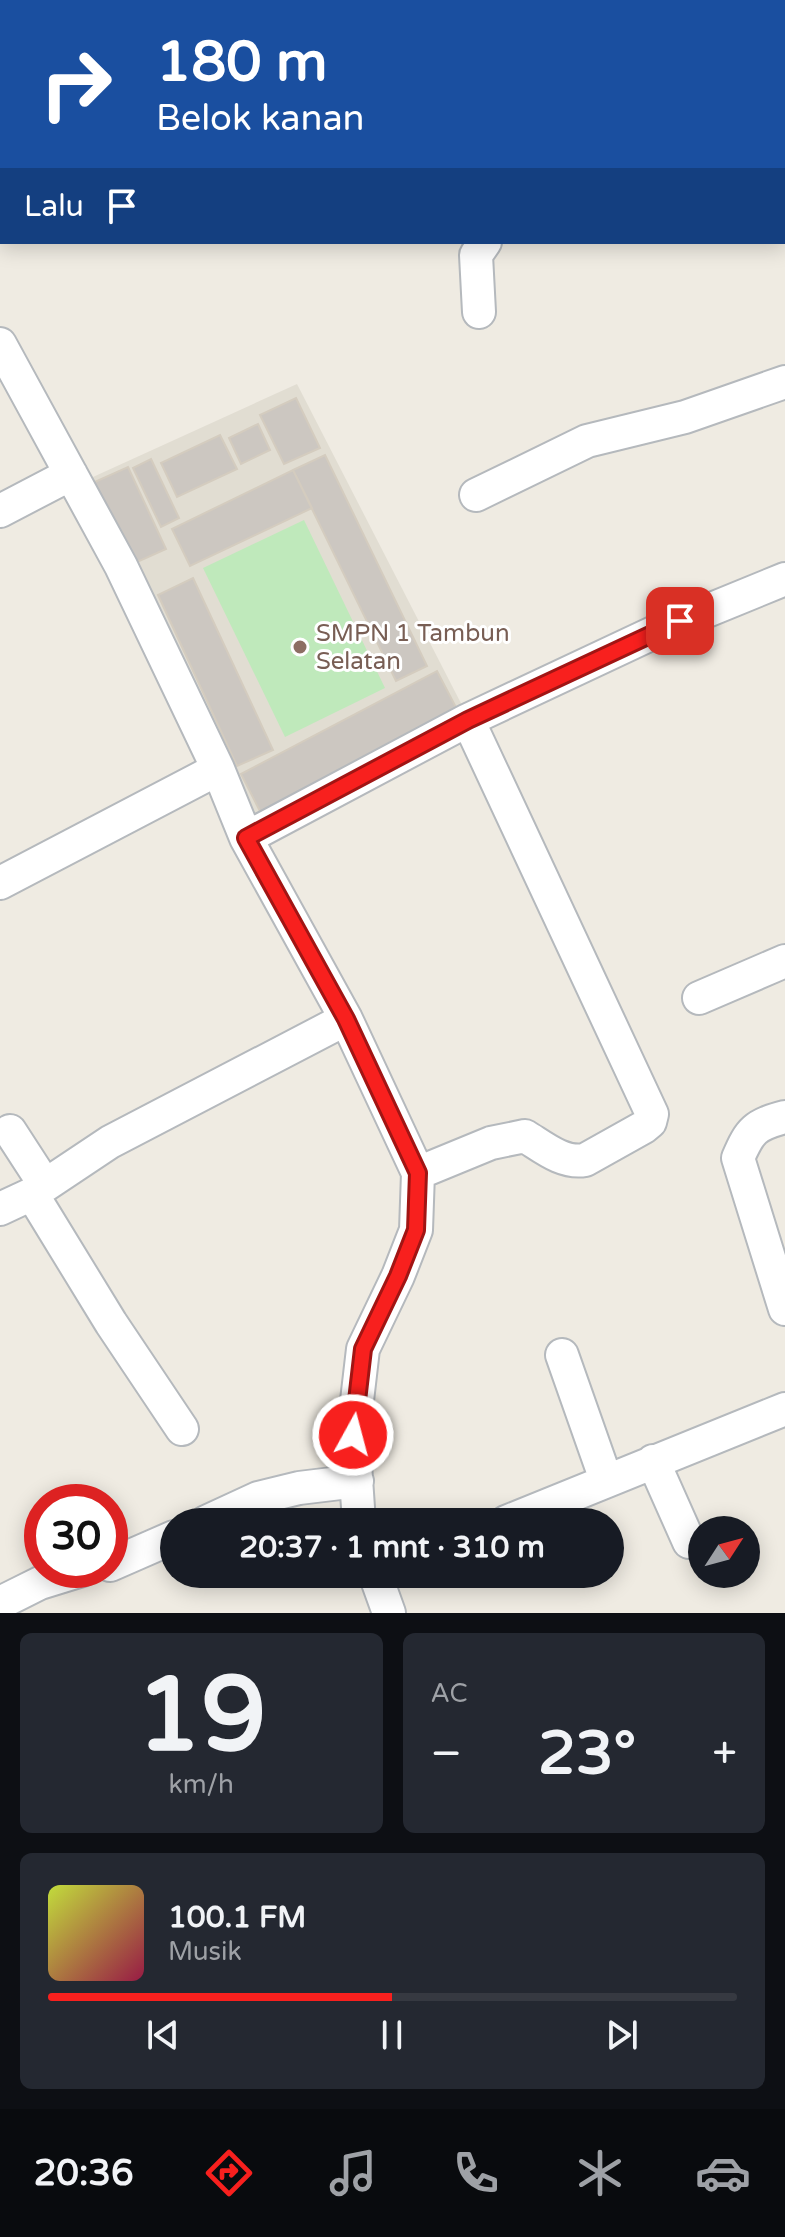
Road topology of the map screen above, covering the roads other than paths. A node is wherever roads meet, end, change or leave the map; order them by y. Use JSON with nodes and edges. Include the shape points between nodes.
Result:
{"nodes":[{"id":1,"x":484,"y":244,"type":"edge"},
{"id":2,"x":479,"y":312,"type":"dead end"},
{"id":3,"x":0,"y":344,"type":"edge"},
{"id":4,"x":785,"y":382,"type":"edge"},
{"id":5,"x":71,"y":474,"type":"junction"},
{"id":6,"x":476,"y":495,"type":"dead end"},
{"id":7,"x":0,"y":511,"type":"edge"},
{"id":8,"x":785,"y":579,"type":"edge"},
{"id":9,"x":468,"y":720,"type":"junction"},
{"id":10,"x":218,"y":769,"type":"junction"},
{"id":11,"x":246,"y":838,"type":"junction"},
{"id":12,"x":0,"y":883,"type":"edge"},
{"id":13,"x":785,"y":961,"type":"edge"},
{"id":14,"x":699,"y":998,"type":"dead end"},
{"id":15,"x":346,"y":1019,"type":"junction"},
{"id":16,"x":785,"y":1117,"type":"edge"},
{"id":17,"x":10,"y":1131,"type":"dead end"},
{"id":18,"x":418,"y":1173,"type":"junction"},
{"id":19,"x":39,"y":1189,"type":"junction"},
{"id":20,"x":0,"y":1209,"type":"edge"},
{"id":21,"x":785,"y":1309,"type":"edge"},
{"id":22,"x":562,"y":1355,"type":"dead end"},
{"id":23,"x":785,"y":1409,"type":"edge"},
{"id":24,"x":182,"y":1429,"type":"dead end"},
{"id":25,"x":653,"y":1461,"type":"junction"},
{"id":26,"x":606,"y":1480,"type":"junction"},
{"id":27,"x":357,"y":1481,"type":"junction"},
{"id":28,"x":236,"y":1508,"type":"edge"},
{"id":29,"x":358,"y":1508,"type":"edge"},
{"id":30,"x":539,"y":1508,"type":"edge"},
{"id":31,"x":688,"y":1540,"type":"edge"},
{"id":32,"x":160,"y":1543,"type":"edge"},
{"id":33,"x":128,"y":1557,"type":"edge"},
{"id":34,"x":30,"y":1588,"type":"edge"},
{"id":35,"x":381,"y":1588,"type":"edge"},
{"id":36,"x":0,"y":1603,"type":"edge"},
{"id":37,"x":388,"y":1613,"type":"edge"}],
"edges":[{"from":1,"to":2,"type":"street","via":[[476,255]]},
{"from":3,"to":5,"type":"street"},
{"from":4,"to":6,"type":"street","via":[[685,417],[587,441]]},
{"from":5,"to":7,"type":"street"},
{"from":5,"to":10,"type":"street"},
{"from":8,"to":9,"type":"street","via":[[653,633]]},
{"from":9,"to":11,"type":"street"},
{"from":9,"to":18,"type":"street","via":[[652,1114],[644,1127],[585,1160],[561,1157],[525,1136],[491,1143]]},
{"from":10,"to":11,"type":"street"},
{"from":10,"to":12,"type":"street"},
{"from":11,"to":15,"type":"street"},
{"from":13,"to":14,"type":"street"},
{"from":15,"to":18,"type":"street"},
{"from":15,"to":19,"type":"street","via":[[110,1142]]},
{"from":16,"to":21,"type":"street","via":[[748,1134],[738,1158]]},
{"from":17,"to":19,"type":"street"},
{"from":18,"to":27,"type":"street","via":[[416,1230],[363,1349],[353,1435]]},
{"from":19,"to":20,"type":"street"},
{"from":19,"to":24,"type":"street","via":[[111,1323]]},
{"from":22,"to":26,"type":"street"},
{"from":23,"to":25,"type":"street"},
{"from":25,"to":26,"type":"street"},
{"from":25,"to":31,"type":"street"},
{"from":26,"to":30,"type":"street"},
{"from":27,"to":28,"type":"street","via":[[299,1488]]},
{"from":27,"to":29,"type":"street"},
{"from":32,"to":33,"type":"street"},
{"from":34,"to":36,"type":"street"},
{"from":35,"to":37,"type":"street"}]}
